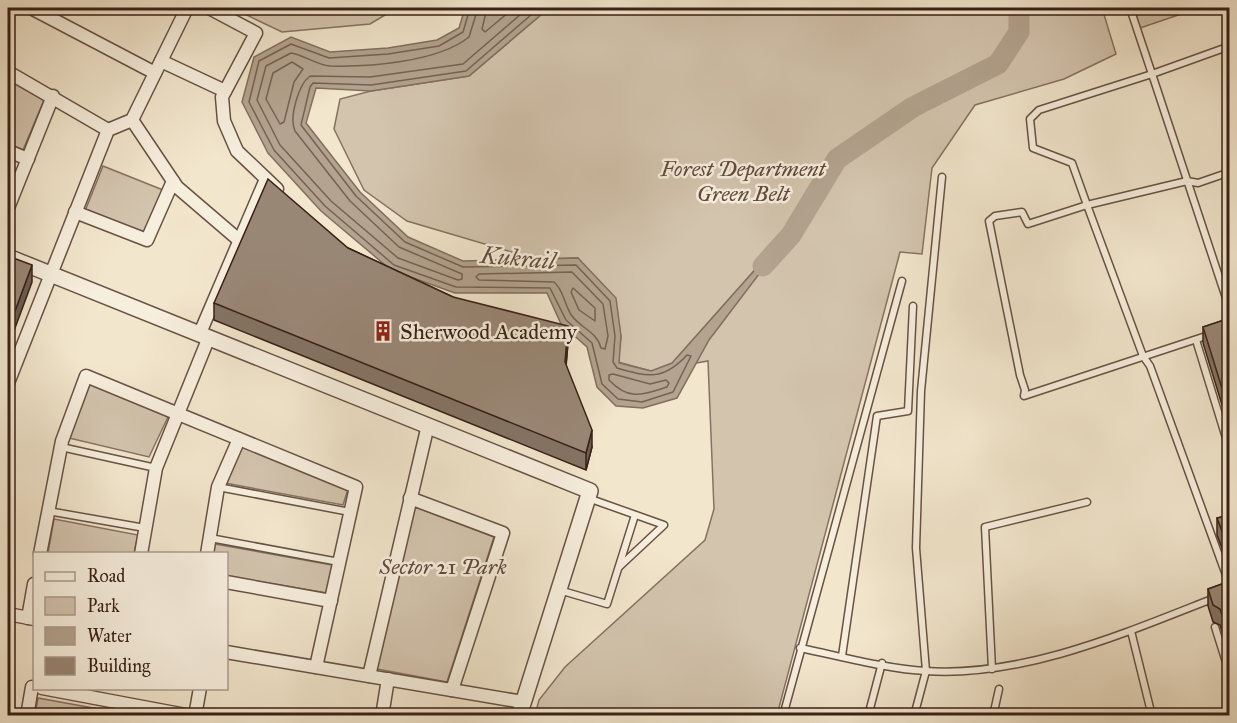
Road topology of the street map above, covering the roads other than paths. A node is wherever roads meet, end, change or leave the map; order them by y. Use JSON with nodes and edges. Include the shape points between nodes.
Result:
{"nodes":[{"id":1,"x":31,"y":8,"type":"edge"},
{"id":2,"x":187,"y":8,"type":"edge"},
{"id":3,"x":210,"y":8,"type":"edge"},
{"id":4,"x":1130,"y":8,"type":"edge"},
{"id":5,"x":1230,"y":46,"type":"edge"},
{"id":6,"x":161,"y":61,"type":"junction"},
{"id":7,"x":8,"y":72,"type":"edge"},
{"id":8,"x":155,"y":73,"type":"junction"},
{"id":9,"x":1152,"y":74,"type":"junction"},
{"id":10,"x":225,"y":91,"type":"junction"},
{"id":11,"x":53,"y":96,"type":"junction"},
{"id":12,"x":132,"y":120,"type":"junction"},
{"id":13,"x":108,"y":130,"type":"junction"},
{"id":14,"x":8,"y":151,"type":"edge"},
{"id":15,"x":28,"y":159,"type":"junction"},
{"id":16,"x":1230,"y":172,"type":"edge"},
{"id":17,"x":942,"y":177,"type":"dead end"},
{"id":18,"x":266,"y":179,"type":"junction"},
{"id":19,"x":173,"y":181,"type":"junction"},
{"id":20,"x":1187,"y":181,"type":"junction"},
{"id":21,"x":283,"y":195,"type":"edge"},
{"id":22,"x":1087,"y":205,"type":"junction"},
{"id":23,"x":8,"y":208,"type":"edge"},
{"id":24,"x":75,"y":212,"type":"junction"},
{"id":25,"x":240,"y":241,"type":"junction"},
{"id":26,"x":8,"y":257,"type":"edge"},
{"id":27,"x":50,"y":274,"type":"junction"},
{"id":28,"x":902,"y":280,"type":"dead end"},
{"id":29,"x":913,"y":306,"type":"dead end"},
{"id":30,"x":1230,"y":310,"type":"edge"},
{"id":31,"x":1218,"y":333,"type":"edge"},
{"id":32,"x":204,"y":335,"type":"junction"},
{"id":33,"x":1196,"y":340,"type":"junction"},
{"id":34,"x":1143,"y":356,"type":"junction"},
{"id":35,"x":8,"y":383,"type":"edge"},
{"id":36,"x":178,"y":414,"type":"junction"},
{"id":37,"x":428,"y":425,"type":"junction"},
{"id":38,"x":239,"y":439,"type":"junction"},
{"id":39,"x":61,"y":447,"type":"junction"},
{"id":40,"x":1230,"y":451,"type":"edge"},
{"id":41,"x":156,"y":468,"type":"junction"},
{"id":42,"x":218,"y":487,"type":"junction"},
{"id":43,"x":410,"y":498,"type":"junction"},
{"id":44,"x":588,"y":498,"type":"junction"},
{"id":45,"x":1087,"y":502,"type":"dead end"},
{"id":46,"x":48,"y":511,"type":"junction"},
{"id":47,"x":351,"y":512,"type":"junction"},
{"id":48,"x":635,"y":515,"type":"junction"},
{"id":49,"x":145,"y":528,"type":"junction"},
{"id":50,"x":210,"y":538,"type":"junction"},
{"id":51,"x":40,"y":552,"type":"edge"},
{"id":52,"x":141,"y":552,"type":"edge"},
{"id":53,"x":207,"y":552,"type":"edge"},
{"id":54,"x":340,"y":562,"type":"junction"},
{"id":55,"x":619,"y":568,"type":"junction"},
{"id":56,"x":228,"y":582,"type":"edge"},
{"id":57,"x":1230,"y":586,"type":"edge"},
{"id":58,"x":558,"y":590,"type":"junction"},
{"id":59,"x":1230,"y":592,"type":"edge"},
{"id":60,"x":33,"y":595,"type":"edge"},
{"id":61,"x":331,"y":601,"type":"junction"},
{"id":62,"x":8,"y":614,"type":"edge"},
{"id":63,"x":31,"y":618,"type":"edge"},
{"id":64,"x":1215,"y":627,"type":"dead end"},
{"id":65,"x":1131,"y":631,"type":"junction"},
{"id":66,"x":800,"y":648,"type":"junction"},
{"id":67,"x":228,"y":652,"type":"edge"},
{"id":68,"x":842,"y":656,"type":"junction"},
{"id":69,"x":882,"y":663,"type":"junction"},
{"id":70,"x":316,"y":667,"type":"junction"},
{"id":71,"x":992,"y":669,"type":"junction"},
{"id":72,"x":926,"y":671,"type":"junction"},
{"id":73,"x":1230,"y":675,"type":"edge"},
{"id":74,"x":369,"y":676,"type":"junction"},
{"id":75,"x":388,"y":679,"type":"junction"},
{"id":76,"x":33,"y":687,"type":"edge"},
{"id":77,"x":999,"y":689,"type":"dead end"},
{"id":78,"x":51,"y":690,"type":"edge"},
{"id":79,"x":200,"y":690,"type":"edge"},
{"id":80,"x":452,"y":690,"type":"junction"},
{"id":81,"x":521,"y":709,"type":"edge"},
{"id":82,"x":145,"y":711,"type":"edge"},
{"id":83,"x":27,"y":716,"type":"edge"},
{"id":84,"x":193,"y":716,"type":"edge"},
{"id":85,"x":382,"y":716,"type":"edge"},
{"id":86,"x":783,"y":716,"type":"edge"},
{"id":87,"x":868,"y":716,"type":"edge"},
{"id":88,"x":914,"y":716,"type":"edge"},
{"id":89,"x":993,"y":716,"type":"edge"},
{"id":90,"x":1152,"y":716,"type":"edge"}],
"edges":[{"from":1,"to":8,"type":"street"},
{"from":2,"to":6,"type":"street"},
{"from":3,"to":10,"type":"street","via":[[256,33]]},
{"from":4,"to":9,"type":"lane"},
{"from":5,"to":9,"type":"lane"},
{"from":6,"to":8,"type":"street"},
{"from":6,"to":10,"type":"street"},
{"from":7,"to":11,"type":"street"},
{"from":8,"to":12,"type":"street"},
{"from":9,"to":20,"type":"lane"},
{"from":9,"to":22,"type":"lane","via":[[1039,110],[1030,119],[1033,148],[1072,163]]},
{"from":10,"to":18,"type":"street","via":[[224,121],[237,151]]},
{"from":11,"to":13,"type":"street"},
{"from":11,"to":15,"type":"street"},
{"from":12,"to":13,"type":"street"},
{"from":12,"to":19,"type":"street"},
{"from":13,"to":24,"type":"street"},
{"from":14,"to":15,"type":"street"},
{"from":15,"to":23,"type":"street"},
{"from":16,"to":20,"type":"lane","via":[[1198,183]]},
{"from":17,"to":72,"type":"lane","via":[[921,391],[917,484],[916,548]]},
{"from":18,"to":21,"type":"street"},
{"from":18,"to":25,"type":"street"},
{"from":19,"to":24,"type":"street","via":[[147,240]]},
{"from":19,"to":25,"type":"street"},
{"from":20,"to":22,"type":"lane"},
{"from":20,"to":30,"type":"lane"},
{"from":22,"to":34,"type":"lane"},
{"from":22,"to":34,"type":"lane","via":[[1028,224],[1022,212],[995,216],[989,221],[1024,396]]},
{"from":24,"to":27,"type":"street"},
{"from":25,"to":32,"type":"street"},
{"from":26,"to":27,"type":"street"},
{"from":27,"to":32,"type":"street"},
{"from":27,"to":35,"type":"street"},
{"from":28,"to":66,"type":"lane"},
{"from":29,"to":68,"type":"lane","via":[[908,411],[878,416]]},
{"from":31,"to":33,"type":"lane"},
{"from":32,"to":36,"type":"street"},
{"from":32,"to":37,"type":"street"},
{"from":33,"to":34,"type":"lane"},
{"from":33,"to":40,"type":"lane"},
{"from":34,"to":57,"type":"lane","via":[[1150,366]]},
{"from":36,"to":38,"type":"street"},
{"from":36,"to":39,"type":"street","via":[[86,376]]},
{"from":36,"to":41,"type":"street"},
{"from":37,"to":43,"type":"street"},
{"from":37,"to":44,"type":"street","via":[[590,491]]},
{"from":38,"to":42,"type":"street"},
{"from":38,"to":47,"type":"street","via":[[356,487]]},
{"from":39,"to":41,"type":"lane"},
{"from":39,"to":46,"type":"street"},
{"from":41,"to":49,"type":"street"},
{"from":42,"to":47,"type":"lane"},
{"from":42,"to":50,"type":"street"},
{"from":43,"to":74,"type":"street"},
{"from":43,"to":80,"type":"street","via":[[503,533]]},
{"from":44,"to":48,"type":"lane"},
{"from":44,"to":58,"type":"street"},
{"from":45,"to":71,"type":"lane","via":[[985,527]]},
{"from":46,"to":49,"type":"lane"},
{"from":46,"to":51,"type":"street"},
{"from":47,"to":54,"type":"street"},
{"from":48,"to":55,"type":"lane"},
{"from":48,"to":55,"type":"lane","via":[[664,525]]},
{"from":49,"to":52,"type":"street"},
{"from":50,"to":53,"type":"street"},
{"from":50,"to":54,"type":"lane"},
{"from":54,"to":61,"type":"street"},
{"from":55,"to":58,"type":"lane","via":[[607,604]]},
{"from":56,"to":61,"type":"street"},
{"from":58,"to":81,"type":"street"},
{"from":59,"to":65,"type":"lane"},
{"from":60,"to":63,"type":"street"},
{"from":61,"to":70,"type":"street"},
{"from":62,"to":63,"type":"street"},
{"from":64,"to":73,"type":"lane"},
{"from":65,"to":71,"type":"lane"},
{"from":65,"to":90,"type":"lane"},
{"from":66,"to":68,"type":"lane"},
{"from":66,"to":86,"type":"lane"},
{"from":67,"to":70,"type":"street"},
{"from":68,"to":69,"type":"lane"},
{"from":69,"to":72,"type":"lane"},
{"from":69,"to":87,"type":"lane"},
{"from":70,"to":74,"type":"street"},
{"from":71,"to":72,"type":"lane"},
{"from":72,"to":88,"type":"lane"},
{"from":74,"to":75,"type":"street"},
{"from":75,"to":80,"type":"street"},
{"from":75,"to":85,"type":"street"},
{"from":76,"to":83,"type":"street"},
{"from":77,"to":89,"type":"lane"},
{"from":78,"to":82,"type":"street"},
{"from":79,"to":84,"type":"street"},
{"from":80,"to":81,"type":"street"},
{"from":82,"to":84,"type":"street"}]}
